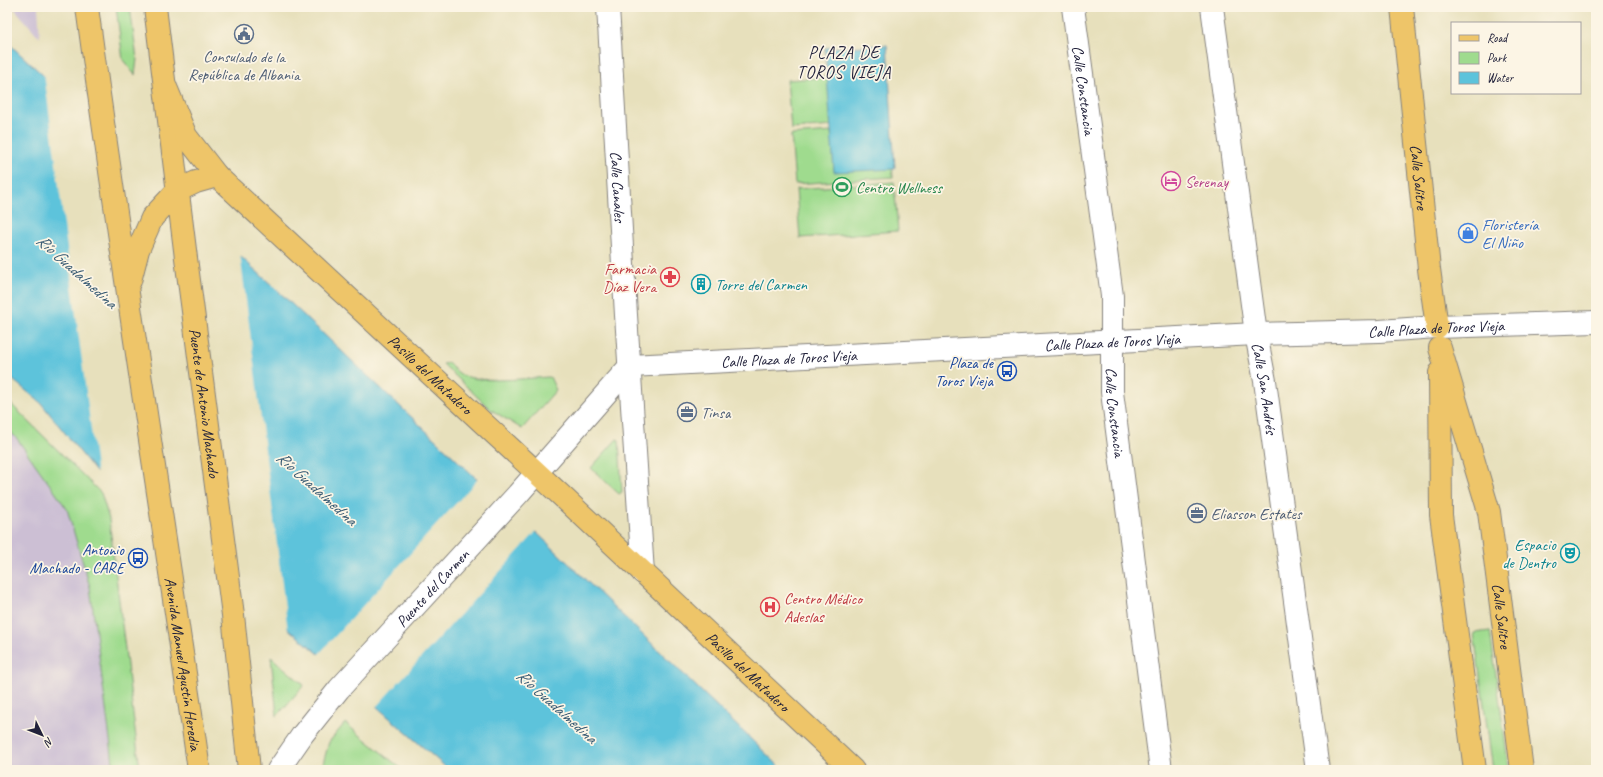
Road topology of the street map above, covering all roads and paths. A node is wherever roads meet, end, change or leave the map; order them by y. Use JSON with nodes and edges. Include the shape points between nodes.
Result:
{"nodes":[{"id":1,"x":87,"y":7,"type":"edge"},
{"id":2,"x":155,"y":7,"type":"edge"},
{"id":3,"x":608,"y":7,"type":"edge"},
{"id":4,"x":1073,"y":7,"type":"edge"},
{"id":5,"x":1212,"y":7,"type":"edge"},
{"id":6,"x":1402,"y":7,"type":"edge"},
{"id":7,"x":165,"y":85,"type":"junction"},
{"id":8,"x":217,"y":176,"type":"junction"},
{"id":9,"x":177,"y":191,"type":"junction"},
{"id":10,"x":128,"y":293,"type":"junction"},
{"id":11,"x":1596,"y":322,"type":"edge"},
{"id":12,"x":1256,"y":334,"type":"junction"},
{"id":13,"x":1439,"y":338,"type":"junction"},
{"id":14,"x":1112,"y":340,"type":"junction"},
{"id":15,"x":630,"y":366,"type":"junction"},
{"id":16,"x":530,"y":479,"type":"junction"},
{"id":17,"x":643,"y":573,"type":"junction"},
{"id":18,"x":199,"y":770,"type":"edge"},
{"id":19,"x":249,"y":770,"type":"edge"},
{"id":20,"x":278,"y":770,"type":"edge"},
{"id":21,"x":853,"y":770,"type":"edge"},
{"id":22,"x":1161,"y":770,"type":"edge"},
{"id":23,"x":1318,"y":770,"type":"edge"},
{"id":24,"x":1475,"y":770,"type":"edge"},
{"id":25,"x":1522,"y":770,"type":"edge"}],
"edges":[{"from":1,"to":10,"type":"main road"},
{"from":2,"to":7,"type":"main road"},
{"from":3,"to":15,"type":"street","name":"Calle Canales"},
{"from":4,"to":14,"type":"street","name":"Calle Constancia","via":[[1112,296]]},
{"from":5,"to":12,"type":"street","name":"Calle San Andrés"},
{"from":6,"to":13,"type":"main road","name":"Calle Salitre","via":[[1429,269]]},
{"from":7,"to":8,"type":"main road","name":"Pasillo del Matadero","via":[[186,136]]},
{"from":7,"to":9,"type":"main road","name":"Puente de Antonio Machado"},
{"from":8,"to":9,"type":"main road"},
{"from":8,"to":16,"type":"main road","name":"Pasillo del Matadero"},
{"from":9,"to":10,"type":"main road","via":[[152,218],[138,250]]},
{"from":9,"to":19,"type":"main road","name":"Puente de Antonio Machado","via":[[233,615]]},
{"from":10,"to":18,"type":"main road","name":"Avenida Manuel Agustín Heredia"},
{"from":11,"to":13,"type":"street","name":"Calle Plaza de Toros Vieja"},
{"from":12,"to":13,"type":"street","name":"Calle Plaza de Toros Vieja","via":[[1380,331]]},
{"from":12,"to":14,"type":"street","name":"Calle Plaza de Toros Vieja"},
{"from":12,"to":23,"type":"street","name":"Calle San Andrés","via":[[1265,381]]},
{"from":13,"to":24,"type":"main road","name":"Calle Salitre","via":[[1441,515]]},
{"from":13,"to":25,"type":"main road","name":"Calle Salitre","via":[[1489,512]]},
{"from":14,"to":15,"type":"street","name":"Calle Plaza de Toros Vieja"},
{"from":14,"to":22,"type":"street","name":"Calle Constancia","via":[[1112,392]]},
{"from":15,"to":16,"type":"street","name":"Puente del Carmen"},
{"from":15,"to":17,"type":"street"},
{"from":16,"to":17,"type":"main road","name":"Pasillo del Matadero"},
{"from":16,"to":20,"type":"street","name":"Puente del Carmen","via":[[339,689]]},
{"from":17,"to":21,"type":"main road","name":"Pasillo del Matadero"}]}
